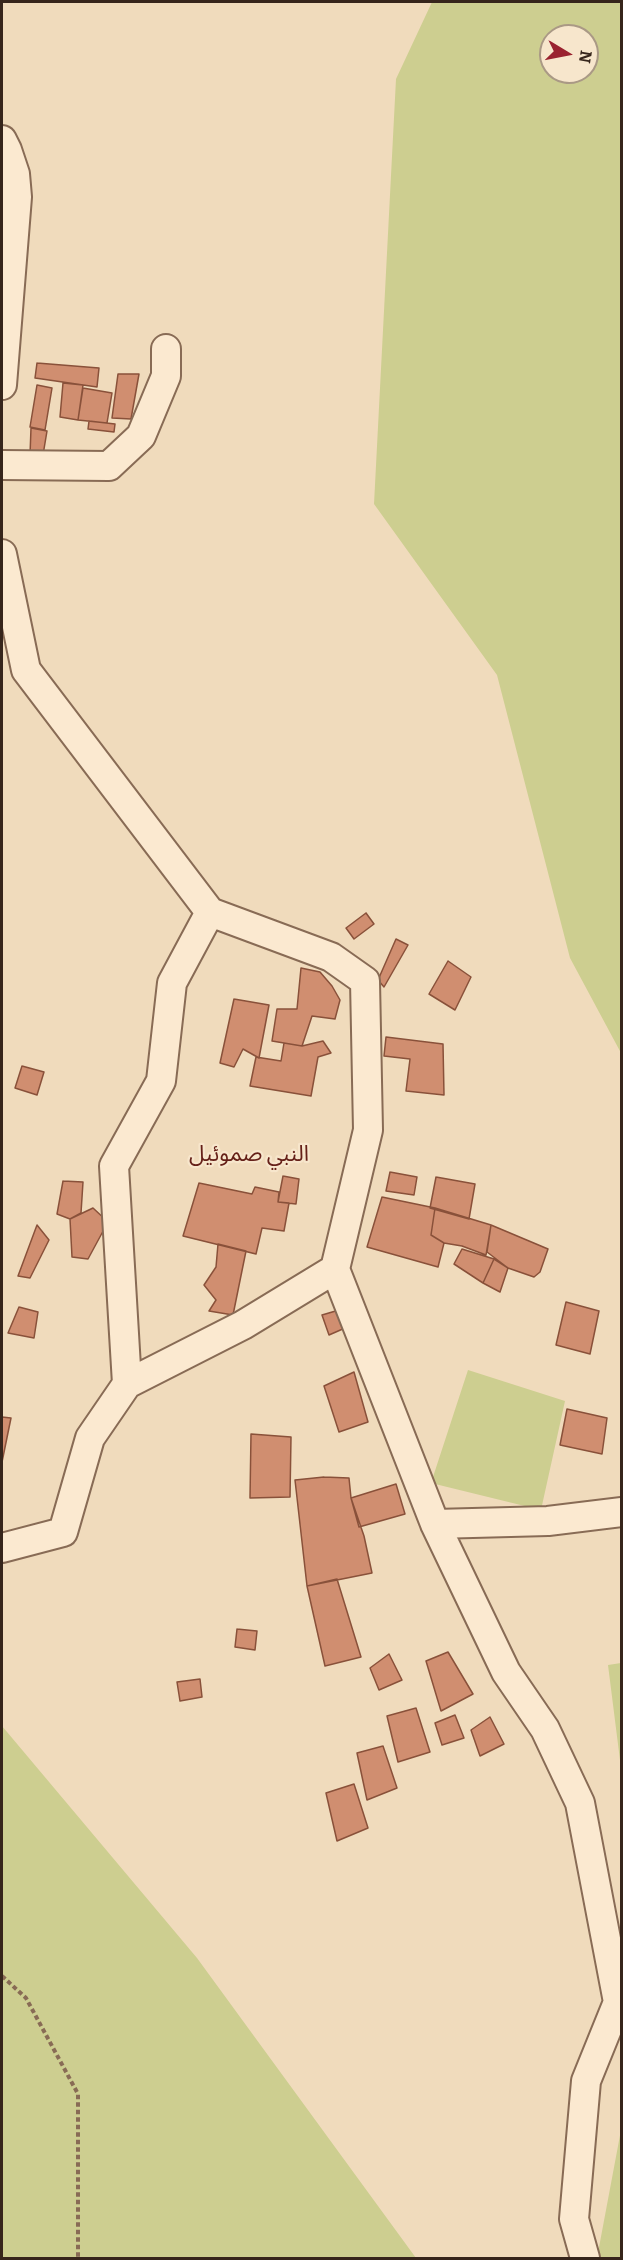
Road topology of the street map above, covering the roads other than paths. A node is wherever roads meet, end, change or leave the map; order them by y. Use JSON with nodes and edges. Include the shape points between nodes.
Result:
{"nodes":[{"id":1,"x":2,"y":140,"type":"edge"},
{"id":2,"x":166,"y":349,"type":"dead end"},
{"id":3,"x":2,"y":386,"type":"edge"},
{"id":4,"x":2,"y":465,"type":"edge"},
{"id":5,"x":2,"y":554,"type":"edge"},
{"id":6,"x":210,"y":912,"type":"junction"},
{"id":7,"x":335,"y":1269,"type":"junction"},
{"id":8,"x":127,"y":1384,"type":"junction"},
{"id":9,"x":621,"y":1512,"type":"edge"},
{"id":10,"x":435,"y":1524,"type":"junction"},
{"id":11,"x":2,"y":1548,"type":"edge"},
{"id":12,"x":585,"y":2259,"type":"edge"}],
"edges":[{"from":1,"to":3,"type":"street","via":[[15,174],[17,197]]},
{"from":2,"to":4,"type":"street","via":[[166,376],[141,436],[109,466]]},
{"from":5,"to":6,"type":"street","via":[[26,670]]},
{"from":6,"to":7,"type":"street","via":[[331,957],[365,981],[368,1130]]},
{"from":6,"to":8,"type":"street","via":[[172,983],[161,1081],[114,1166]]},
{"from":7,"to":8,"type":"street","via":[[243,1324]]},
{"from":7,"to":10,"type":"street"},
{"from":8,"to":11,"type":"street","via":[[90,1438],[63,1532]]},
{"from":9,"to":10,"type":"street","via":[[548,1521]]},
{"from":10,"to":12,"type":"street","via":[[506,1672],[545,1729],[580,1803],[618,2002],[586,2081],[574,2219]]}]}
